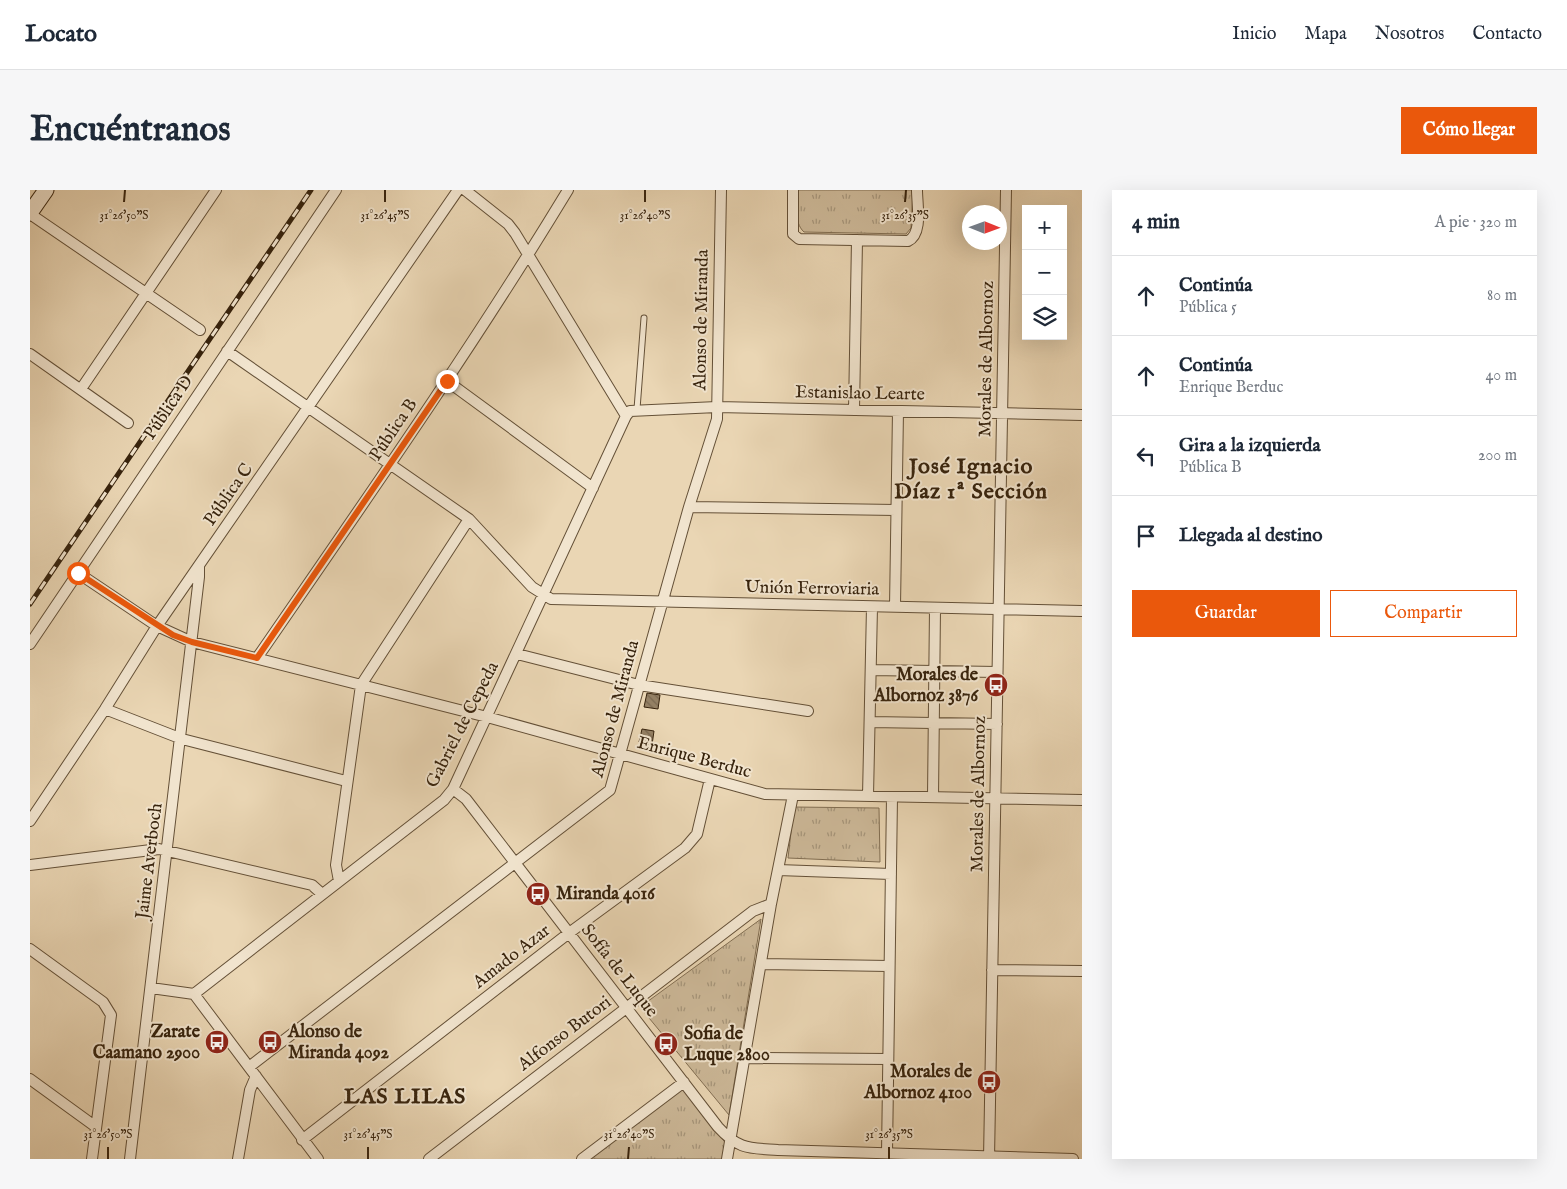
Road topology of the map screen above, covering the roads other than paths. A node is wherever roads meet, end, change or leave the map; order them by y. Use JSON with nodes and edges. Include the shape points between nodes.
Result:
{"nodes":[{"id":1,"x":46,"y":190,"type":"edge"},
{"id":2,"x":216,"y":190,"type":"edge"},
{"id":3,"x":336,"y":190,"type":"edge"},
{"id":4,"x":458,"y":190,"type":"edge"},
{"id":5,"x":465,"y":190,"type":"edge"},
{"id":6,"x":568,"y":190,"type":"edge"},
{"id":7,"x":721,"y":190,"type":"edge"},
{"id":8,"x":794,"y":190,"type":"edge"},
{"id":9,"x":917,"y":190,"type":"edge"},
{"id":10,"x":1006,"y":190,"type":"edge"},
{"id":11,"x":30,"y":213,"type":"edge"},
{"id":12,"x":856,"y":240,"type":"junction"},
{"id":13,"x":528,"y":257,"type":"junction"},
{"id":14,"x":147,"y":292,"type":"junction"},
{"id":15,"x":644,"y":318,"type":"dead end"},
{"id":16,"x":200,"y":330,"type":"dead end"},
{"id":17,"x":227,"y":350,"type":"junction"},
{"id":18,"x":30,"y":354,"type":"edge"},
{"id":19,"x":447,"y":381,"type":"junction"},
{"id":20,"x":81,"y":389,"type":"junction"},
{"id":21,"x":310,"y":407,"type":"junction"},
{"id":22,"x":717,"y":408,"type":"junction"},
{"id":23,"x":637,"y":409,"type":"junction"},
{"id":24,"x":854,"y":410,"type":"junction"},
{"id":25,"x":898,"y":411,"type":"junction"},
{"id":26,"x":1002,"y":413,"type":"junction"},
{"id":27,"x":1082,"y":415,"type":"edge"},
{"id":28,"x":626,"y":416,"type":"junction"},
{"id":29,"x":128,"y":423,"type":"dead end"},
{"id":30,"x":390,"y":465,"type":"junction"},
{"id":31,"x":593,"y":488,"type":"junction"},
{"id":32,"x":689,"y":507,"type":"junction"},
{"id":33,"x":896,"y":510,"type":"junction"},
{"id":34,"x":469,"y":519,"type":"junction"},
{"id":35,"x":199,"y":566,"type":"junction"},
{"id":36,"x":78,"y":573,"type":"junction"},
{"id":37,"x":542,"y":595,"type":"junction"},
{"id":38,"x":662,"y":603,"type":"junction"},
{"id":39,"x":872,"y":607,"type":"junction"},
{"id":40,"x":895,"y":607,"type":"junction"},
{"id":41,"x":935,"y":608,"type":"junction"},
{"id":42,"x":999,"y":609,"type":"junction"},
{"id":43,"x":1082,"y":611,"type":"edge"},
{"id":44,"x":157,"y":626,"type":"junction"},
{"id":45,"x":192,"y":642,"type":"junction"},
{"id":46,"x":30,"y":644,"type":"edge"},
{"id":47,"x":517,"y":654,"type":"junction"},
{"id":48,"x":257,"y":658,"type":"junction"},
{"id":49,"x":871,"y":670,"type":"junction"},
{"id":50,"x":935,"y":671,"type":"junction"},
{"id":51,"x":998,"y":672,"type":"junction"},
{"id":52,"x":361,"y":685,"type":"junction"},
{"id":53,"x":639,"y":685,"type":"junction"},
{"id":54,"x":105,"y":709,"type":"junction"},
{"id":55,"x":808,"y":711,"type":"dead end"},
{"id":56,"x":487,"y":717,"type":"junction"},
{"id":57,"x":870,"y":722,"type":"junction"},
{"id":58,"x":934,"y":723,"type":"junction"},
{"id":59,"x":996,"y":724,"type":"junction"},
{"id":60,"x":182,"y":740,"type":"junction"},
{"id":61,"x":621,"y":755,"type":"junction"},
{"id":62,"x":710,"y":779,"type":"junction"},
{"id":63,"x":346,"y":781,"type":"junction"},
{"id":64,"x":453,"y":789,"type":"junction"},
{"id":65,"x":793,"y":795,"type":"junction"},
{"id":66,"x":868,"y":796,"type":"junction"},
{"id":67,"x":892,"y":797,"type":"junction"},
{"id":68,"x":933,"y":797,"type":"junction"},
{"id":69,"x":995,"y":798,"type":"junction"},
{"id":70,"x":1082,"y":800,"type":"edge"},
{"id":71,"x":30,"y":821,"type":"edge"},
{"id":72,"x":168,"y":851,"type":"junction"},
{"id":73,"x":515,"y":864,"type":"junction"},
{"id":74,"x":30,"y":865,"type":"edge"},
{"id":75,"x":778,"y":870,"type":"junction"},
{"id":76,"x":891,"y":874,"type":"junction"},
{"id":77,"x":339,"y":881,"type":"junction"},
{"id":78,"x":322,"y":894,"type":"junction"},
{"id":79,"x":772,"y":904,"type":"junction"},
{"id":80,"x":569,"y":933,"type":"junction"},
{"id":81,"x":30,"y":949,"type":"edge"},
{"id":82,"x":761,"y":964,"type":"junction"},
{"id":83,"x":889,"y":966,"type":"junction"},
{"id":84,"x":992,"y":970,"type":"junction"},
{"id":85,"x":1082,"y":972,"type":"edge"},
{"id":86,"x":151,"y":988,"type":"junction"},
{"id":87,"x":194,"y":994,"type":"junction"},
{"id":88,"x":628,"y":1007,"type":"junction"},
{"id":89,"x":745,"y":1058,"type":"junction"},
{"id":90,"x":888,"y":1059,"type":"junction"},
{"id":91,"x":249,"y":1067,"type":"junction"},
{"id":92,"x":256,"y":1076,"type":"junction"},
{"id":93,"x":30,"y":1079,"type":"edge"},
{"id":94,"x":684,"y":1082,"type":"junction"},
{"id":95,"x":96,"y":1127,"type":"junction"},
{"id":96,"x":302,"y":1140,"type":"junction"},
{"id":97,"x":730,"y":1140,"type":"junction"},
{"id":98,"x":886,"y":1153,"type":"junction"},
{"id":99,"x":778,"y":1154,"type":"edge"},
{"id":100,"x":989,"y":1157,"type":"edge"},
{"id":101,"x":92,"y":1159,"type":"edge"},
{"id":102,"x":130,"y":1159,"type":"edge"},
{"id":103,"x":238,"y":1159,"type":"edge"},
{"id":104,"x":318,"y":1159,"type":"edge"},
{"id":105,"x":429,"y":1159,"type":"edge"},
{"id":106,"x":582,"y":1159,"type":"edge"},
{"id":107,"x":727,"y":1159,"type":"edge"},
{"id":108,"x":1073,"y":1159,"type":"edge"}],
"edges":[{"from":1,"to":11,"type":"main road"},
{"from":2,"to":14,"type":"street"},
{"from":3,"to":17,"type":"street","name":"Pública D"},
{"from":4,"to":21,"type":"street","name":"Pública C"},
{"from":5,"to":13,"type":"street","via":[[508,224]]},
{"from":6,"to":13,"type":"street","name":"Pública B"},
{"from":7,"to":22,"type":"street","name":"Alonso de Miranda"},
{"from":8,"to":12,"type":"street","via":[[795,238]]},
{"from":9,"to":12,"type":"street","via":[[917,232],[914,238],[908,241]]},
{"from":10,"to":26,"type":"street","name":"Morales de Albornoz"},
{"from":11,"to":14,"type":"street"},
{"from":12,"to":24,"type":"street"},
{"from":13,"to":19,"type":"street","name":"Pública B"},
{"from":13,"to":28,"type":"street"},
{"from":14,"to":16,"type":"street"},
{"from":14,"to":20,"type":"street"},
{"from":15,"to":23,"type":"lane"},
{"from":17,"to":21,"type":"street"},
{"from":17,"to":36,"type":"street","name":"Pública D"},
{"from":18,"to":20,"type":"street"},
{"from":19,"to":30,"type":"street","name":"Pública B"},
{"from":19,"to":31,"type":"street"},
{"from":20,"to":29,"type":"street"},
{"from":21,"to":30,"type":"street"},
{"from":21,"to":35,"type":"street","name":"Pública C"},
{"from":22,"to":23,"type":"street","name":"Estanislao Learte"},
{"from":22,"to":24,"type":"street","name":"Estanislao Learte"},
{"from":22,"to":32,"type":"street","name":"Alonso de Miranda","via":[[717,419]]},
{"from":23,"to":28,"type":"street"},
{"from":24,"to":25,"type":"street","name":"Estanislao Learte"},
{"from":25,"to":26,"type":"street","name":"Estanislao Learte"},
{"from":25,"to":33,"type":"street"},
{"from":26,"to":27,"type":"street","name":"Estanislao Learte"},
{"from":26,"to":42,"type":"street","name":"Morales de Albornoz"},
{"from":28,"to":31,"type":"street","name":"Gabriel de Cepeda"},
{"from":30,"to":34,"type":"street"},
{"from":30,"to":48,"type":"street","name":"Pública B"},
{"from":31,"to":37,"type":"street","name":"Gabriel de Cepeda"},
{"from":32,"to":33,"type":"street"},
{"from":32,"to":38,"type":"street","name":"Alonso de Miranda"},
{"from":33,"to":40,"type":"street"},
{"from":34,"to":37,"type":"street"},
{"from":34,"to":52,"type":"street"},
{"from":35,"to":44,"type":"street","name":"Pública C"},
{"from":35,"to":45,"type":"street","name":"Jaime Averboch"},
{"from":36,"to":44,"type":"street","name":"Enrique Berduc"},
{"from":36,"to":46,"type":"street","name":"Pública D"},
{"from":37,"to":38,"type":"street","name":"Unión Ferroviaria","via":[[562,600]]},
{"from":37,"to":47,"type":"street","name":"Gabriel de Cepeda"},
{"from":38,"to":39,"type":"street","name":"Unión Ferroviaria"},
{"from":38,"to":53,"type":"street","name":"Alonso de Miranda"},
{"from":39,"to":40,"type":"street","name":"Unión Ferroviaria"},
{"from":39,"to":49,"type":"street"},
{"from":40,"to":41,"type":"street","name":"Unión Ferroviaria"},
{"from":41,"to":42,"type":"street","name":"Unión Ferroviaria"},
{"from":41,"to":50,"type":"street"},
{"from":42,"to":43,"type":"street","name":"Unión Ferroviaria"},
{"from":42,"to":51,"type":"street","name":"Morales de Albornoz"},
{"from":44,"to":45,"type":"street","name":"Enrique Berduc"},
{"from":44,"to":54,"type":"street","name":"Pública C"},
{"from":45,"to":48,"type":"street","name":"Enrique Berduc"},
{"from":45,"to":60,"type":"street","name":"Jaime Averboch"},
{"from":47,"to":53,"type":"street"},
{"from":47,"to":56,"type":"street","name":"Gabriel de Cepeda"},
{"from":48,"to":52,"type":"street","name":"Enrique Berduc"},
{"from":49,"to":50,"type":"street"},
{"from":49,"to":57,"type":"street"},
{"from":50,"to":51,"type":"street"},
{"from":50,"to":58,"type":"street"},
{"from":51,"to":59,"type":"street","name":"Morales de Albornoz"},
{"from":52,"to":56,"type":"street","name":"Enrique Berduc"},
{"from":52,"to":63,"type":"street"},
{"from":53,"to":55,"type":"street"},
{"from":53,"to":61,"type":"street","name":"Alonso de Miranda"},
{"from":54,"to":60,"type":"street"},
{"from":54,"to":71,"type":"street","name":"Pública C"},
{"from":56,"to":61,"type":"street","name":"Enrique Berduc"},
{"from":56,"to":64,"type":"street","name":"Gabriel de Cepeda"},
{"from":57,"to":58,"type":"street"},
{"from":57,"to":66,"type":"street"},
{"from":58,"to":59,"type":"street"},
{"from":58,"to":68,"type":"street"},
{"from":59,"to":69,"type":"street","name":"Morales de Albornoz"},
{"from":60,"to":63,"type":"street"},
{"from":60,"to":72,"type":"street","name":"Jaime Averboch"},
{"from":61,"to":62,"type":"street","name":"Enrique Berduc"},
{"from":61,"to":73,"type":"street","name":"Alonso de Miranda","via":[[614,783],[606,794]]},
{"from":62,"to":65,"type":"street","name":"Enrique Berduc","via":[[765,794]]},
{"from":62,"to":80,"type":"street","name":"Amado Azar","via":[[700,824],[691,842]]},
{"from":63,"to":77,"type":"street","via":[[336,865]]},
{"from":64,"to":73,"type":"street","name":"Sofía de Luque","via":[[466,799]]},
{"from":64,"to":77,"type":"street","name":"Gabriel de Cepeda","via":[[444,800]]},
{"from":65,"to":66,"type":"street","name":"Enrique Berduc"},
{"from":65,"to":75,"type":"street"},
{"from":66,"to":67,"type":"street","name":"Enrique Berduc"},
{"from":67,"to":68,"type":"street","name":"Enrique Berduc"},
{"from":67,"to":76,"type":"street"},
{"from":68,"to":69,"type":"street","name":"Enrique Berduc"},
{"from":69,"to":70,"type":"street","name":"Enrique Berduc"},
{"from":69,"to":84,"type":"street","name":"Morales de Albornoz"},
{"from":72,"to":74,"type":"street","via":[[146,850]]},
{"from":72,"to":78,"type":"street","via":[[312,885]]},
{"from":72,"to":86,"type":"street","name":"Jaime Averboch"},
{"from":73,"to":80,"type":"street","name":"Sofía de Luque"},
{"from":73,"to":91,"type":"street","name":"Alonso de Miranda"},
{"from":75,"to":76,"type":"street"},
{"from":75,"to":79,"type":"street"},
{"from":76,"to":83,"type":"street"},
{"from":77,"to":78,"type":"street","name":"Gabriel de Cepeda"},
{"from":78,"to":87,"type":"street","name":"Gabriel de Cepeda"},
{"from":79,"to":82,"type":"street"},
{"from":79,"to":88,"type":"street","name":"Alfonso Butori","via":[[753,911]]},
{"from":80,"to":88,"type":"street","name":"Sofía de Luque"},
{"from":80,"to":96,"type":"street","name":"Amado Azar"},
{"from":81,"to":95,"type":"street","via":[[103,1002],[111,1016]]},
{"from":82,"to":83,"type":"street"},
{"from":82,"to":89,"type":"street"},
{"from":83,"to":90,"type":"street"},
{"from":84,"to":85,"type":"street"},
{"from":84,"to":100,"type":"street","name":"Morales de Albornoz"},
{"from":86,"to":87,"type":"street"},
{"from":86,"to":102,"type":"street","name":"Jaime Averboch"},
{"from":87,"to":91,"type":"street"},
{"from":88,"to":94,"type":"street","name":"Sofía de Luque"},
{"from":88,"to":105,"type":"street","name":"Alfonso Butori"},
{"from":89,"to":90,"type":"street"},
{"from":89,"to":97,"type":"street"},
{"from":90,"to":98,"type":"street"},
{"from":91,"to":92,"type":"street"},
{"from":92,"to":96,"type":"street"},
{"from":92,"to":103,"type":"street","via":[[250,1090]]},
{"from":93,"to":95,"type":"street"},
{"from":94,"to":97,"type":"street","name":"Sofía de Luque"},
{"from":94,"to":106,"type":"street"},
{"from":95,"to":101,"type":"street"},
{"from":96,"to":104,"type":"street"},
{"from":97,"to":99,"type":"street","via":[[744,1148]]},
{"from":97,"to":107,"type":"street"},
{"from":98,"to":99,"type":"street"},
{"from":98,"to":100,"type":"street"},
{"from":100,"to":108,"type":"street"}]}
